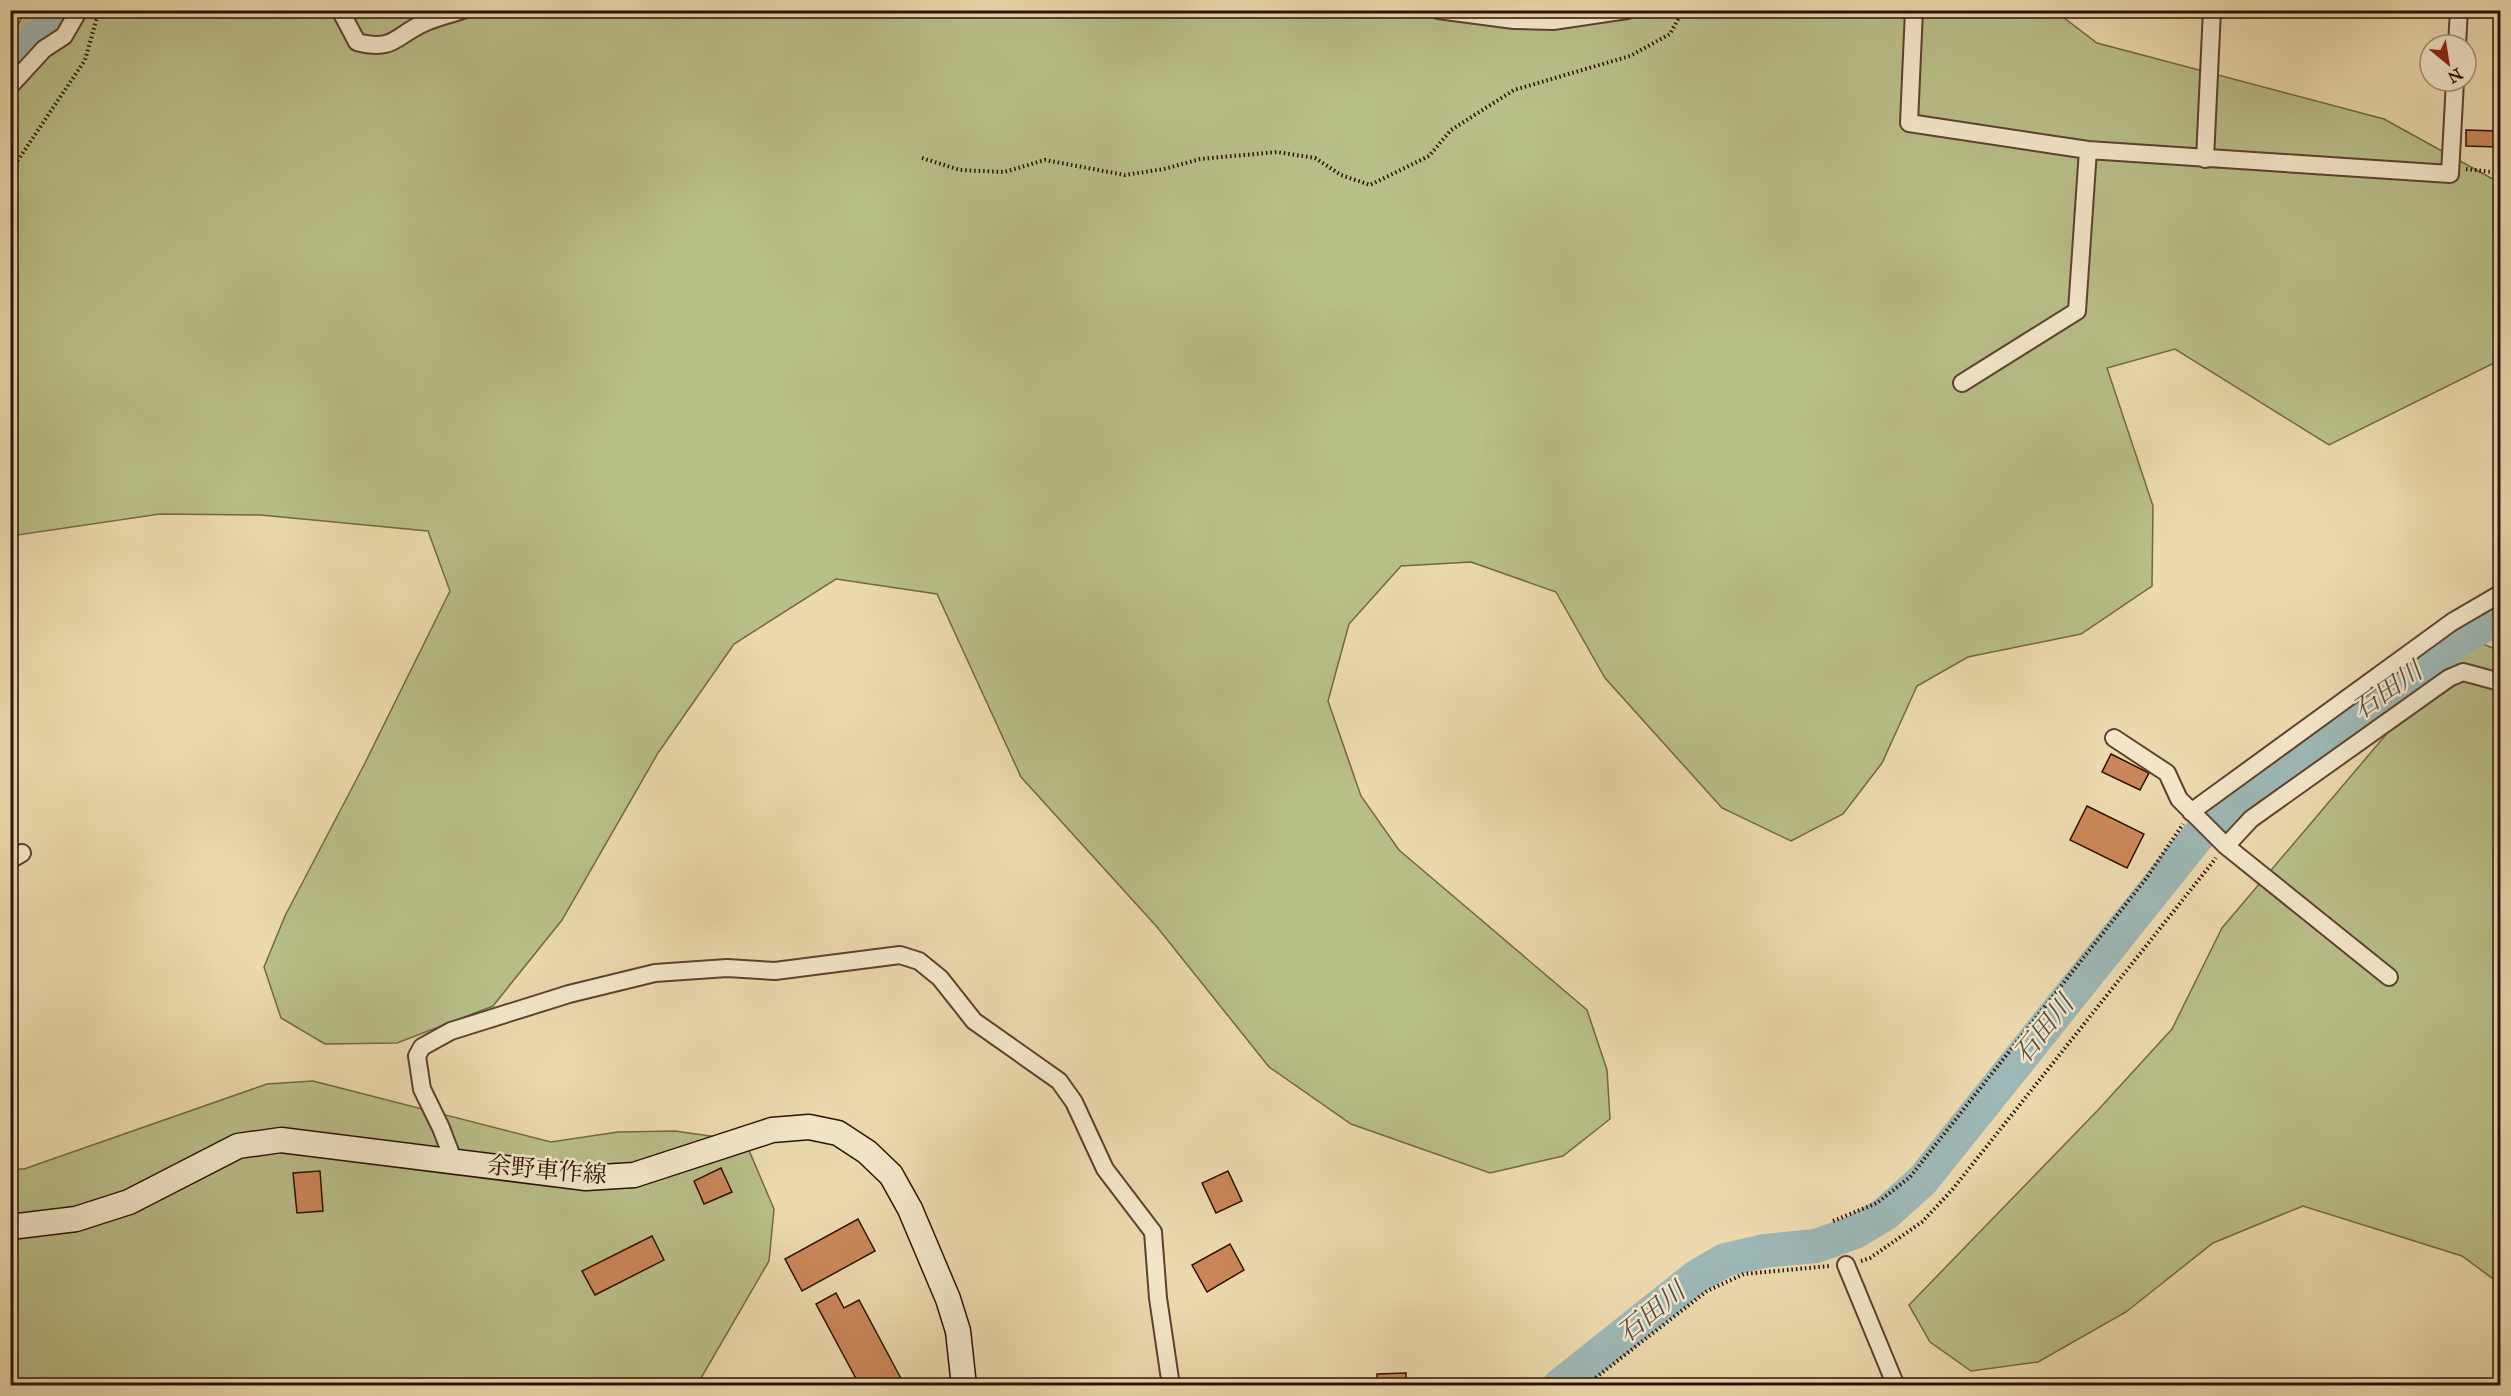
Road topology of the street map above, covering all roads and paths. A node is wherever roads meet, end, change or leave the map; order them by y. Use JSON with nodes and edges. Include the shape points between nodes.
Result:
{"nodes":[{"id":1,"x":79,"y":10,"type":"edge"},
{"id":2,"x":99,"y":10,"type":"edge"},
{"id":3,"x":340,"y":10,"type":"edge"},
{"id":4,"x":463,"y":10,"type":"edge"},
{"id":5,"x":1438,"y":10,"type":"edge"},
{"id":6,"x":1627,"y":10,"type":"edge"},
{"id":7,"x":1683,"y":10,"type":"edge"},
{"id":8,"x":1914,"y":10,"type":"edge"},
{"id":9,"x":2212,"y":10,"type":"edge"},
{"id":10,"x":2459,"y":10,"type":"edge"},
{"id":11,"x":2458,"y":33,"type":"edge"},
{"id":12,"x":10,"y":86,"type":"edge"},
{"id":13,"x":2454,"y":93,"type":"edge"},
{"id":14,"x":2088,"y":150,"type":"junction"},
{"id":15,"x":922,"y":158,"type":"dead end"},
{"id":16,"x":2205,"y":159,"type":"junction"},
{"id":17,"x":2450,"y":167,"type":"junction"},
{"id":18,"x":10,"y":172,"type":"edge"},
{"id":19,"x":2500,"y":173,"type":"edge"},
{"id":20,"x":1962,"y":382,"type":"dead end"},
{"id":21,"x":2500,"y":594,"type":"edge"},
{"id":22,"x":2500,"y":682,"type":"edge"},
{"id":23,"x":2114,"y":738,"type":"dead end"},
{"id":24,"x":2191,"y":812,"type":"junction"},
{"id":25,"x":2226,"y":846,"type":"junction"},
{"id":26,"x":2389,"y":977,"type":"dead end"},
{"id":27,"x":454,"y":1162,"type":"junction"},
{"id":28,"x":1833,"y":1221,"type":"dead end"},
{"id":29,"x":10,"y":1227,"type":"edge"},
{"id":30,"x":1846,"y":1265,"type":"junction"},
{"id":31,"x":964,"y":1386,"type":"edge"},
{"id":32,"x":1172,"y":1386,"type":"edge"},
{"id":33,"x":1585,"y":1386,"type":"edge"},
{"id":34,"x":1896,"y":1386,"type":"edge"}],
"edges":[{"from":1,"to":12,"type":"street","via":[[64,36],[44,50]]},
{"from":2,"to":18,"type":"path","via":[[85,60]]},
{"from":3,"to":4,"type":"street","via":[[357,42],[374,47],[387,45],[426,22]]},
{"from":5,"to":6,"type":"street","via":[[1553,21]]},
{"from":7,"to":15,"type":"path","via":[[1670,33],[1630,56],[1514,90],[1451,130],[1430,156],[1370,185],[1341,175],[1314,158],[1277,152],[1200,159],[1125,175],[1045,160],[1004,172],[960,170]]},
{"from":8,"to":14,"type":"street","via":[[1909,123]]},
{"from":9,"to":16,"type":"street"},
{"from":10,"to":11,"type":"street"},
{"from":13,"to":17,"type":"street"},
{"from":14,"to":16,"type":"street"},
{"from":14,"to":20,"type":"street","via":[[2077,311]]},
{"from":16,"to":17,"type":"street","via":[[2450,174]]},
{"from":17,"to":19,"type":"path"},
{"from":21,"to":24,"type":"street","via":[[2452,622]]},
{"from":22,"to":25,"type":"street","via":[[2463,672],[2449,678],[2251,819]]},
{"from":23,"to":24,"type":"street","via":[[2167,773],[2179,799]]},
{"from":24,"to":25,"type":"street"},
{"from":24,"to":28,"type":"path","via":[[2145,880],[1910,1177],[1877,1203]]},
{"from":25,"to":26,"type":"street"},
{"from":25,"to":30,"type":"path","via":[[1952,1190],[1922,1222],[1870,1258]]},
{"from":27,"to":29,"type":"main road","name":"余野車作線","via":[[281,1140],[238,1146],[129,1202],[76,1219]]},
{"from":27,"to":31,"type":"main road","name":"余野車作線","via":[[586,1178],[634,1175],[772,1130],[809,1127],[838,1133],[867,1152],[891,1175],[910,1209],[958,1331]]},
{"from":27,"to":32,"type":"street","via":[[422,1089],[417,1056],[422,1047],[451,1031],[568,994],[655,973],[727,968],[775,971],[900,955],[920,962],[940,978],[974,1021],[1059,1081],[1074,1102],[1105,1169],[1153,1232],[1158,1298]]},
{"from":30,"to":33,"type":"path","via":[[1744,1274],[1707,1291]]},
{"from":30,"to":34,"type":"street"}]}
